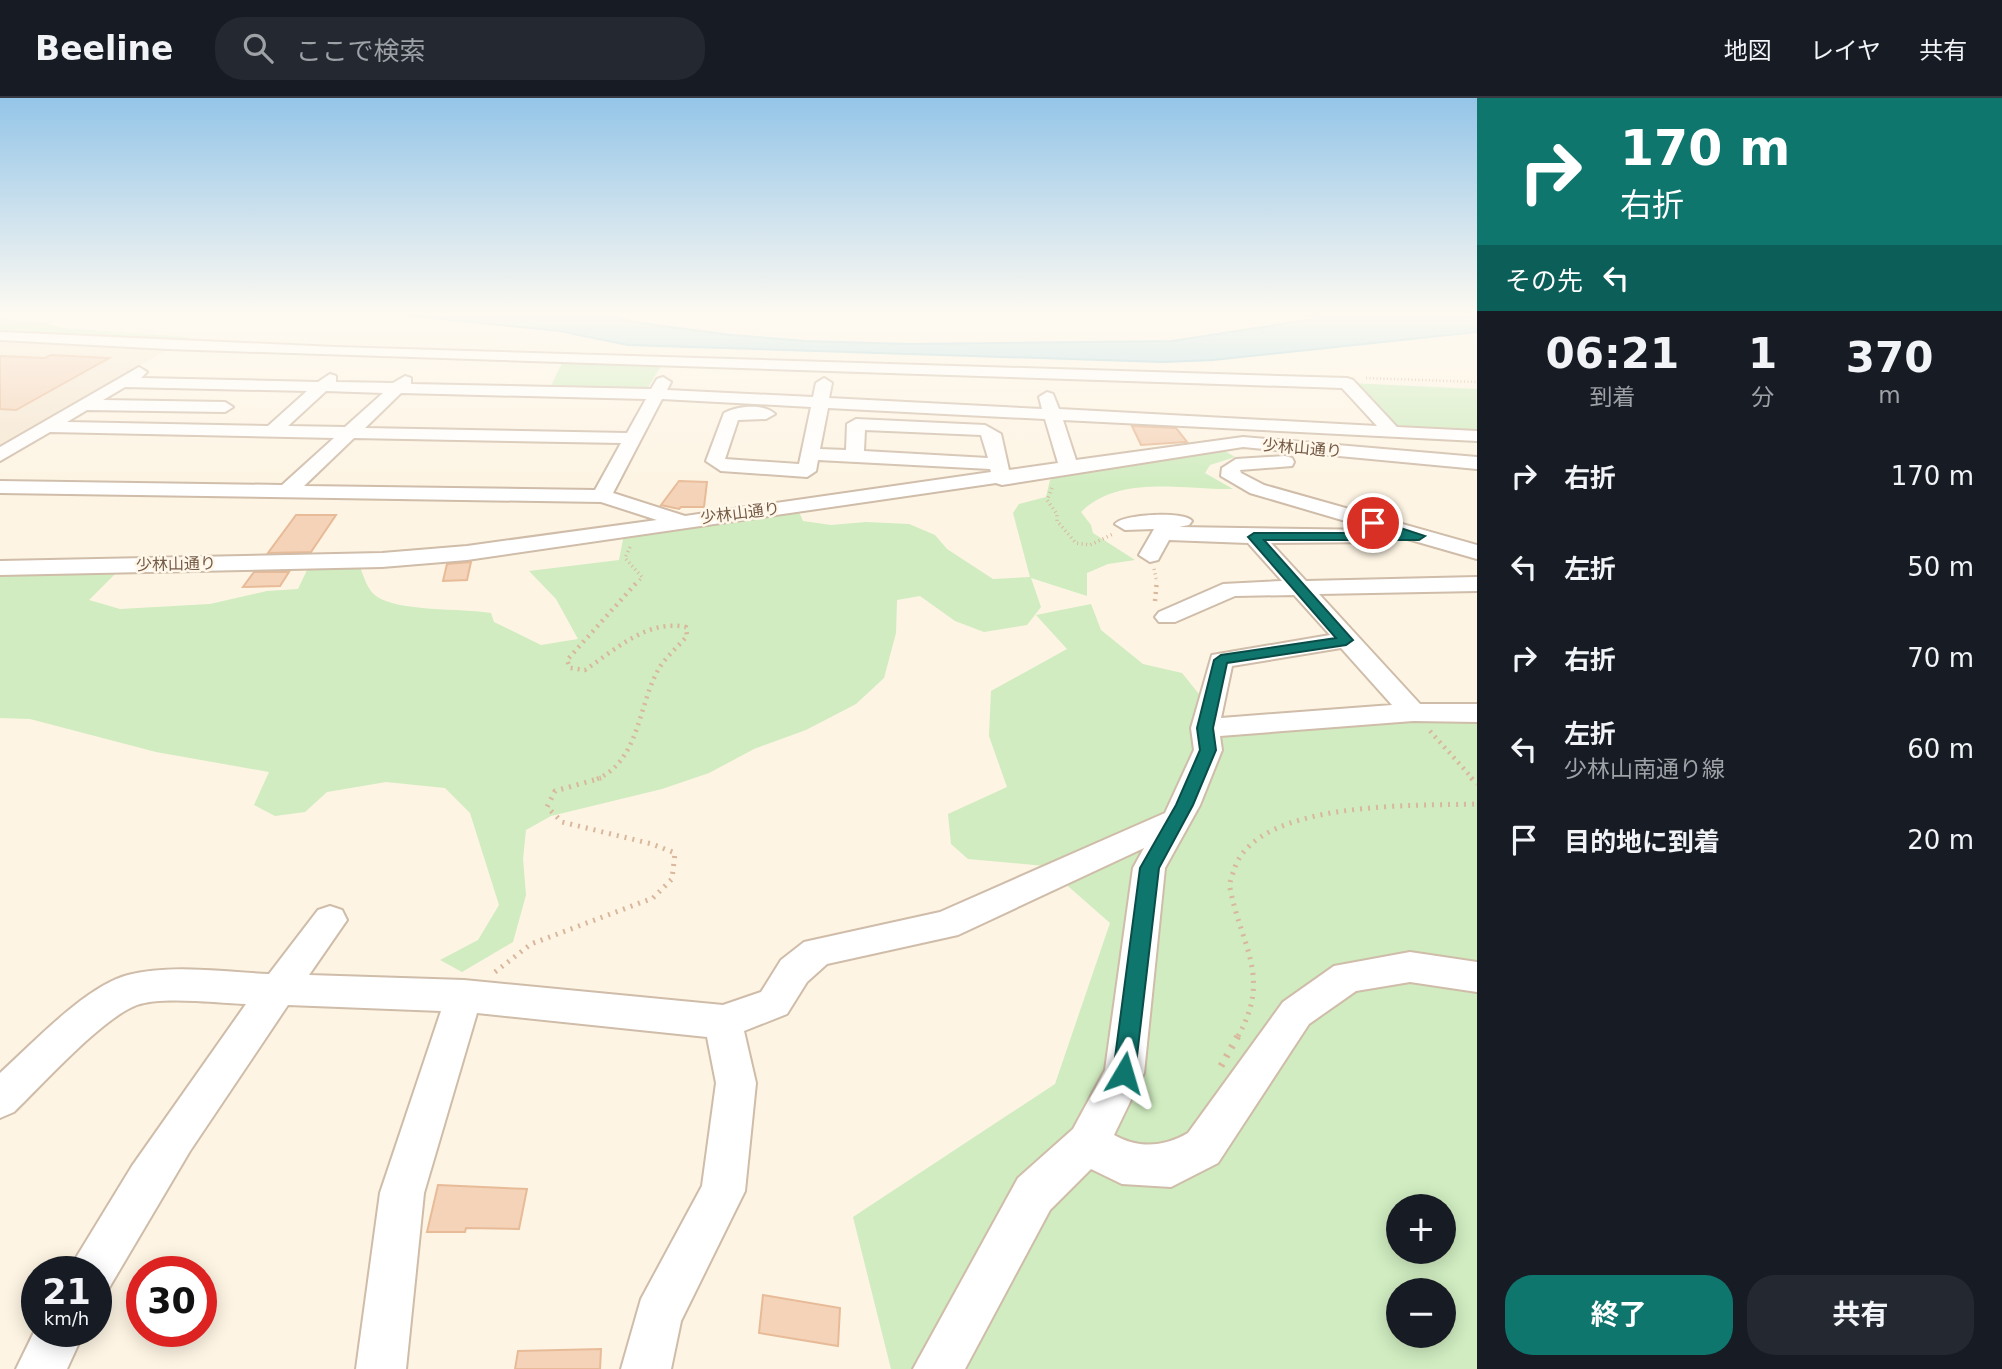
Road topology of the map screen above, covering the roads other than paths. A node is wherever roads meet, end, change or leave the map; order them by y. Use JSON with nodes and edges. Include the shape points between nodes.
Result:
{"nodes":[{"id":1,"x":141,"y":371,"type":"edge"},
{"id":2,"x":266,"y":371,"type":"edge"},
{"id":3,"x":339,"y":371,"type":"edge"},
{"id":4,"x":414,"y":371,"type":"edge"},
{"id":5,"x":668,"y":371,"type":"edge"},
{"id":6,"x":826,"y":371,"type":"edge"},
{"id":7,"x":1017,"y":371,"type":"edge"},
{"id":8,"x":1041,"y":372,"type":"junction"},
{"id":9,"x":123,"y":382,"type":"junction"},
{"id":10,"x":251,"y":385,"type":"junction"},
{"id":11,"x":323,"y":386,"type":"junction"},
{"id":12,"x":397,"y":388,"type":"junction"},
{"id":13,"x":657,"y":394,"type":"junction"},
{"id":14,"x":85,"y":405,"type":"junction"},
{"id":15,"x":225,"y":407,"type":"junction"},
{"id":16,"x":819,"y":409,"type":"junction"},
{"id":17,"x":1050,"y":413,"type":"junction"},
{"id":18,"x":46,"y":427,"type":"junction"},
{"id":19,"x":198,"y":430,"type":"junction"},
{"id":20,"x":272,"y":432,"type":"junction"},
{"id":21,"x":1392,"y":432,"type":"junction"},
{"id":22,"x":348,"y":434,"type":"junction"},
{"id":23,"x":1477,"y":436,"type":"edge"},
{"id":24,"x":633,"y":438,"type":"junction"},
{"id":25,"x":0,"y":455,"type":"edge"},
{"id":26,"x":855,"y":456,"type":"junction"},
{"id":27,"x":809,"y":462,"type":"junction"},
{"id":28,"x":1477,"y":463,"type":"edge"},
{"id":29,"x":1078,"y":466,"type":"junction"},
{"id":30,"x":1000,"y":471,"type":"junction"},
{"id":31,"x":1477,"y":471,"type":"edge"},
{"id":32,"x":0,"y":487,"type":"edge"},
{"id":33,"x":287,"y":491,"type":"junction"},
{"id":34,"x":602,"y":496,"type":"junction"},
{"id":35,"x":807,"y":505,"type":"junction"},
{"id":36,"x":679,"y":520,"type":"junction"},
{"id":37,"x":1124,"y":527,"type":"road end"},
{"id":38,"x":1419,"y":536,"type":"junction"},
{"id":39,"x":1254,"y":537,"type":"junction"},
{"id":40,"x":1307,"y":537,"type":"junction"},
{"id":41,"x":1477,"y":541,"type":"edge"},
{"id":42,"x":1477,"y":552,"type":"edge"},
{"id":43,"x":1150,"y":555,"type":"road end"},
{"id":44,"x":0,"y":568,"type":"edge"},
{"id":45,"x":1477,"y":584,"type":"edge"},
{"id":46,"x":1299,"y":588,"type":"junction"},
{"id":47,"x":1167,"y":617,"type":"road end"},
{"id":48,"x":1346,"y":640,"type":"junction"},
{"id":49,"x":1413,"y":712,"type":"junction"},
{"id":50,"x":1477,"y":713,"type":"edge"},
{"id":51,"x":1205,"y":728,"type":"junction"},
{"id":52,"x":1173,"y":822,"type":"junction"},
{"id":53,"x":330,"y":920,"type":"dead end"},
{"id":54,"x":1477,"y":977,"type":"edge"},
{"id":55,"x":278,"y":989,"type":"junction"},
{"id":56,"x":464,"y":996,"type":"junction"},
{"id":57,"x":723,"y":1022,"type":"junction"},
{"id":58,"x":0,"y":1099,"type":"edge"},
{"id":59,"x":1088,"y":1143,"type":"junction"},
{"id":60,"x":102,"y":1256,"type":"edge"},
{"id":61,"x":52,"y":1347,"type":"edge"},
{"id":62,"x":41,"y":1369,"type":"edge"},
{"id":63,"x":381,"y":1369,"type":"edge"},
{"id":64,"x":646,"y":1369,"type":"edge"},
{"id":65,"x":938,"y":1369,"type":"edge"}],
"edges":[{"from":1,"to":9,"type":"street"},
{"from":2,"to":10,"type":"street"},
{"from":3,"to":11,"type":"street"},
{"from":4,"to":12,"type":"street"},
{"from":5,"to":13,"type":"street"},
{"from":6,"to":16,"type":"street"},
{"from":7,"to":8,"type":"street"},
{"from":8,"to":17,"type":"street"},
{"from":8,"to":21,"type":"street","via":[[1347,383]]},
{"from":9,"to":10,"type":"street"},
{"from":9,"to":14,"type":"street"},
{"from":10,"to":11,"type":"street"},
{"from":10,"to":15,"type":"street"},
{"from":11,"to":12,"type":"street"},
{"from":11,"to":20,"type":"street"},
{"from":12,"to":13,"type":"street"},
{"from":12,"to":22,"type":"street"},
{"from":13,"to":16,"type":"street"},
{"from":13,"to":24,"type":"street"},
{"from":14,"to":15,"type":"street"},
{"from":14,"to":18,"type":"street"},
{"from":15,"to":19,"type":"street"},
{"from":16,"to":17,"type":"street"},
{"from":16,"to":27,"type":"street"},
{"from":16,"to":27,"type":"street","via":[[739,412],[730,417],[715,461],[721,465]]},
{"from":17,"to":21,"type":"street"},
{"from":17,"to":29,"type":"street"},
{"from":18,"to":19,"type":"street"},
{"from":18,"to":25,"type":"street"},
{"from":19,"to":20,"type":"street"},
{"from":20,"to":22,"type":"street"},
{"from":21,"to":23,"type":"street"},
{"from":22,"to":24,"type":"street"},
{"from":22,"to":33,"type":"street"},
{"from":24,"to":34,"type":"street"},
{"from":26,"to":27,"type":"street"},
{"from":26,"to":30,"type":"street"},
{"from":26,"to":30,"type":"street","via":[[856,424],[985,430],[992,434]]},
{"from":27,"to":35,"type":"street"},
{"from":28,"to":29,"type":"street","name":"少林山通り","via":[[1243,442]]},
{"from":29,"to":30,"type":"street","name":"少林山通り"},
{"from":30,"to":35,"type":"street","name":"少林山通り"},
{"from":31,"to":38,"type":"street","via":[[1269,461],[1231,468],[1231,476],[1242,484]]},
{"from":32,"to":33,"type":"street"},
{"from":33,"to":34,"type":"street"},
{"from":34,"to":36,"type":"street"},
{"from":35,"to":36,"type":"street","name":"少林山通り"},
{"from":36,"to":44,"type":"street","name":"少林山通り","via":[[467,553]]},
{"from":37,"to":40,"type":"street","via":[[1260,519]]},
{"from":38,"to":40,"type":"street"},
{"from":38,"to":41,"type":"street"},
{"from":38,"to":42,"type":"street"},
{"from":39,"to":40,"type":"street"},
{"from":39,"to":43,"type":"street","via":[[1162,533]]},
{"from":39,"to":46,"type":"street"},
{"from":45,"to":46,"type":"street"},
{"from":46,"to":47,"type":"street","via":[[1231,589]]},
{"from":46,"to":48,"type":"street"},
{"from":48,"to":49,"type":"street"},
{"from":48,"to":51,"type":"street","via":[[1221,660]]},
{"from":49,"to":50,"type":"street"},
{"from":49,"to":51,"type":"street"},
{"from":51,"to":52,"type":"street","via":[[1208,750]]},
{"from":52,"to":57,"type":"street","via":[[946,925],[817,952],[794,971],[774,1003]]},
{"from":52,"to":59,"type":"street","via":[[1149,868],[1124,1073]]},
{"from":53,"to":55,"type":"street"},
{"from":54,"to":59,"type":"street","via":[[1410,967],[1347,977],[1296,1013],[1203,1148],[1171,1166],[1122,1163]]},
{"from":55,"to":56,"type":"street"},
{"from":55,"to":58,"type":"street","via":[[174,986],[130,990],[83,1021]]},
{"from":55,"to":60,"type":"street","via":[[133,1202]]},
{"from":56,"to":57,"type":"street"},
{"from":56,"to":63,"type":"street","via":[[402,1193]]},
{"from":57,"to":64,"type":"street","via":[[736,1083],[723,1191],[658,1316]]},
{"from":59,"to":65,"type":"street","via":[[1034,1194]]},
{"from":61,"to":62,"type":"street"}]}
